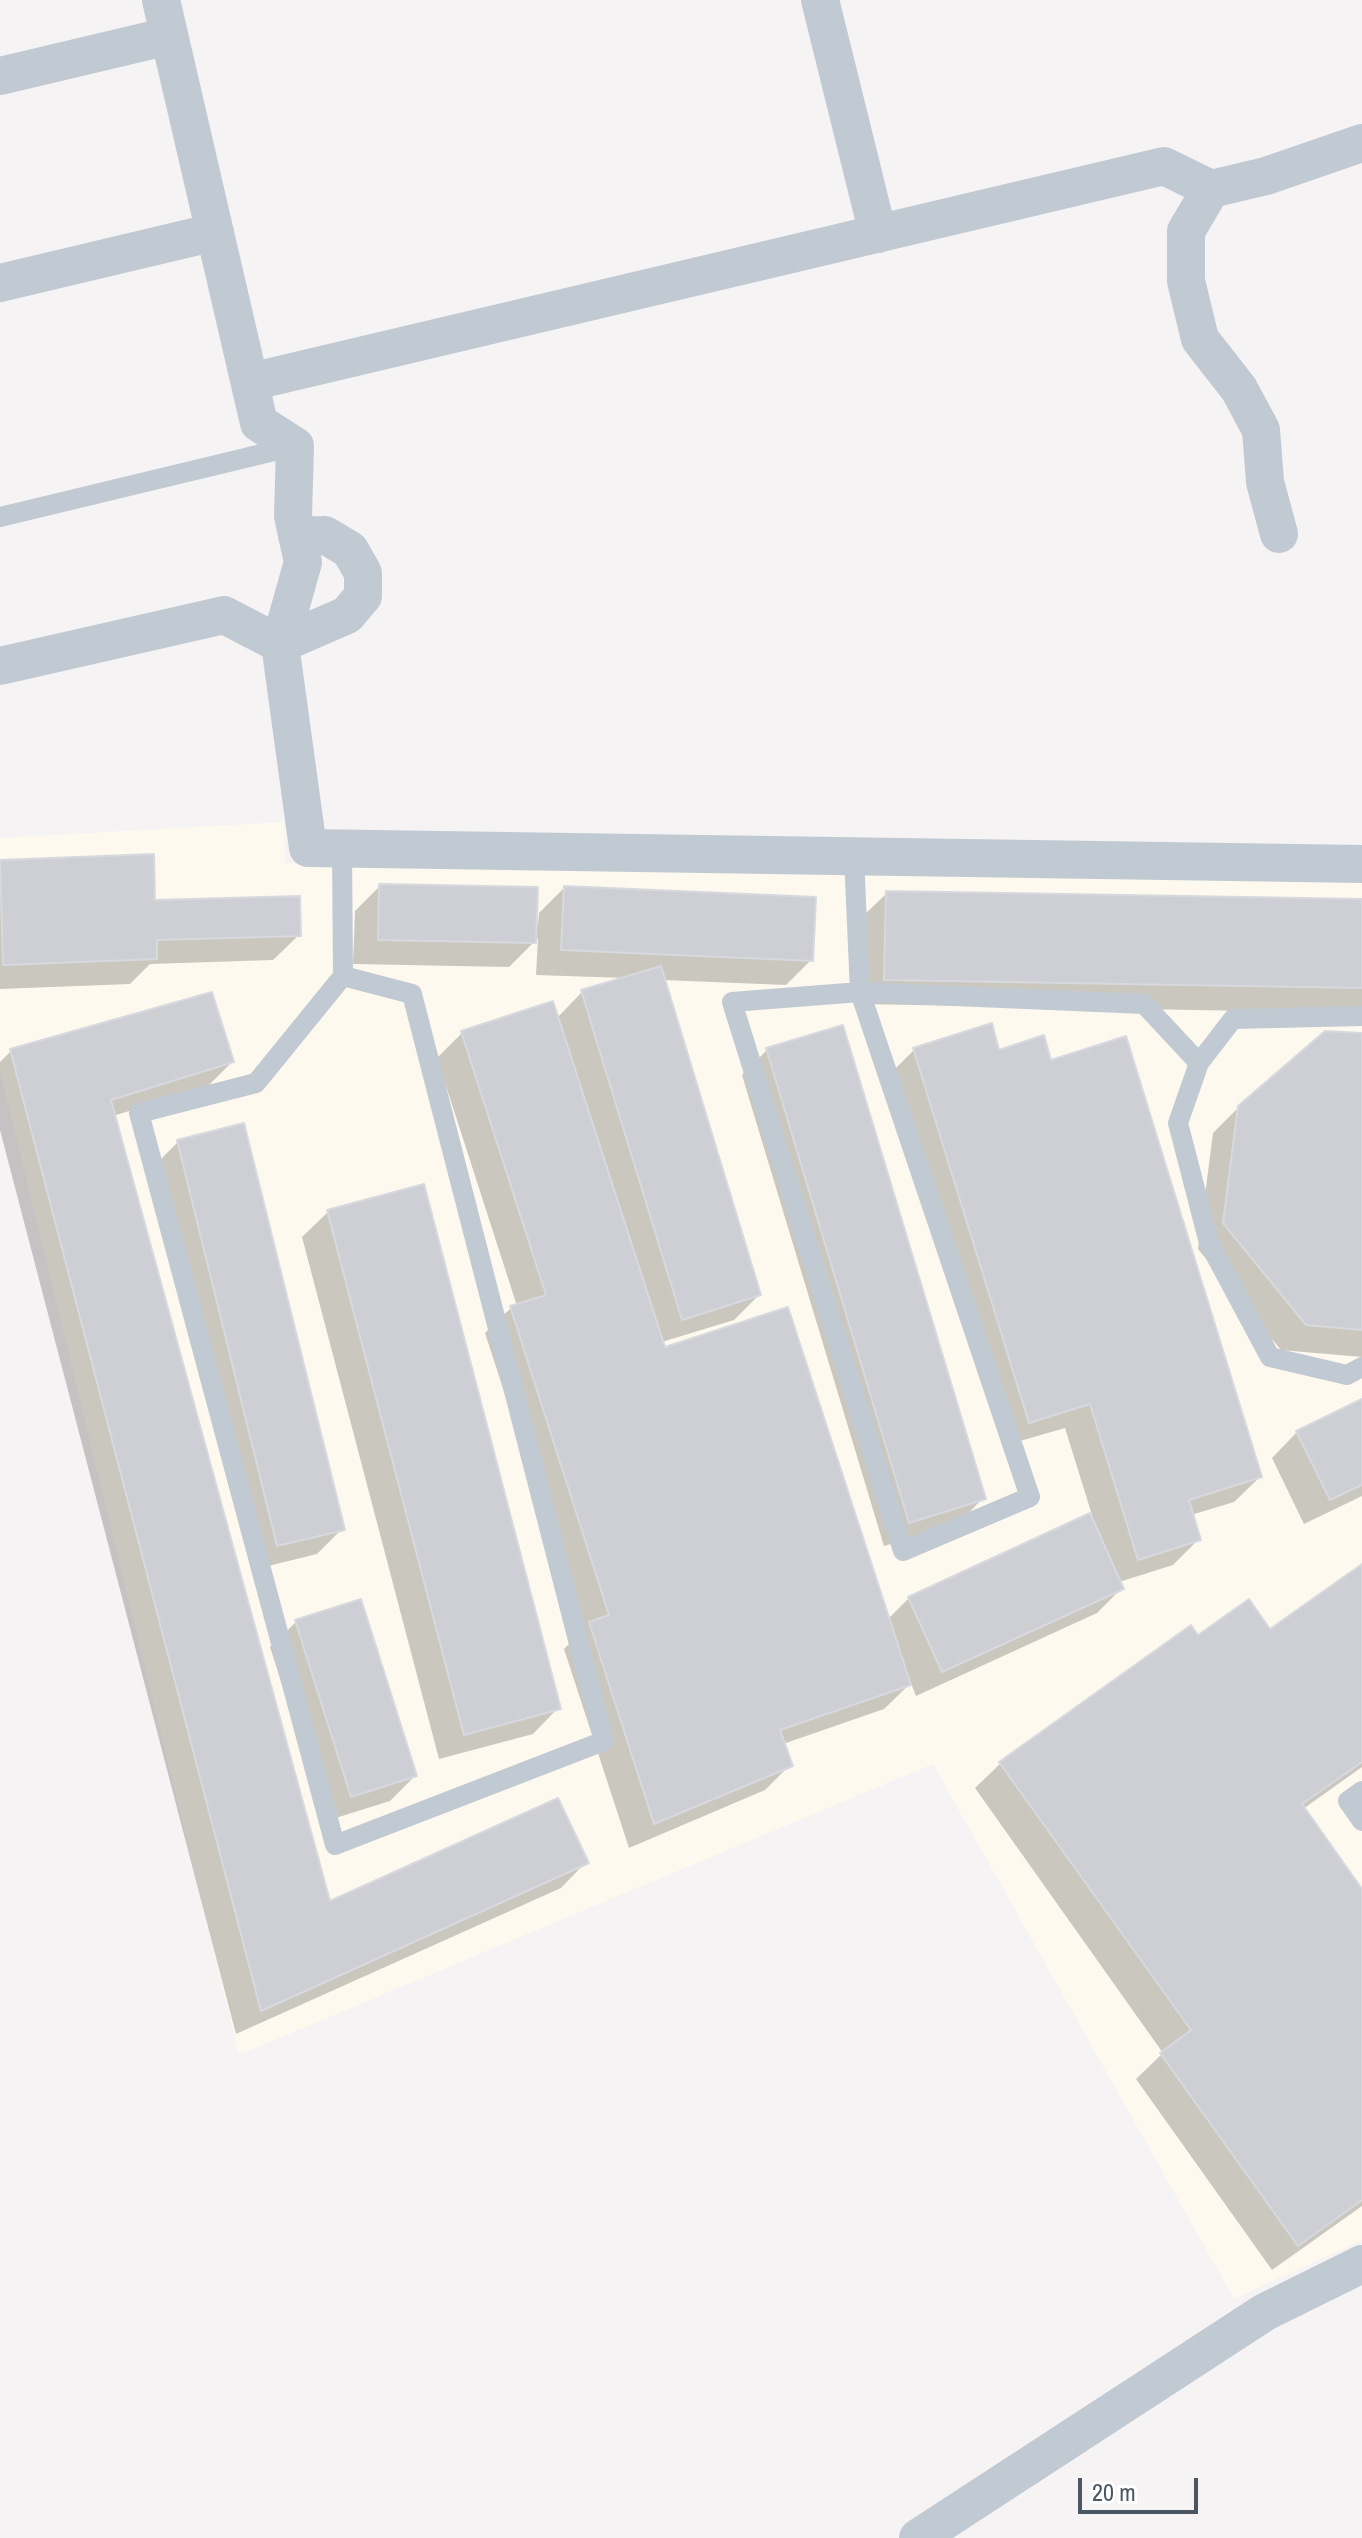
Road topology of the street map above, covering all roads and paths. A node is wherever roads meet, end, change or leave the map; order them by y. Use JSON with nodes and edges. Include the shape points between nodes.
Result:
{"nodes":[{"id":1,"x":820,"y":0,"type":"edge"},
{"id":2,"x":165,"y":18,"type":"edge"},
{"id":3,"x":0,"y":76,"type":"edge"},
{"id":4,"x":1362,"y":143,"type":"edge"},
{"id":5,"x":1211,"y":189,"type":"junction"},
{"id":6,"x":215,"y":232,"type":"junction"},
{"id":7,"x":878,"y":234,"type":"junction"},
{"id":8,"x":0,"y":283,"type":"edge"},
{"id":9,"x":250,"y":382,"type":"junction"},
{"id":10,"x":295,"y":446,"type":"junction"},
{"id":11,"x":0,"y":517,"type":"edge"},
{"id":12,"x":1279,"y":534,"type":"dead end"},
{"id":13,"x":297,"y":536,"type":"junction"},
{"id":14,"x":280,"y":644,"type":"junction"},
{"id":15,"x":0,"y":666,"type":"edge"},
{"id":16,"x":342,"y":848,"type":"junction"},
{"id":17,"x":854,"y":856,"type":"junction"},
{"id":18,"x":1362,"y":864,"type":"edge"},
{"id":19,"x":343,"y":976,"type":"junction"},
{"id":20,"x":860,"y":992,"type":"junction"},
{"id":21,"x":1362,"y":1016,"type":"edge"},
{"id":22,"x":1199,"y":1063,"type":"junction"},
{"id":23,"x":1362,"y":1367,"type":"edge"},
{"id":24,"x":1362,"y":1791,"type":"edge"},
{"id":25,"x":1362,"y":1821,"type":"edge"},
{"id":26,"x":1362,"y":2264,"type":"edge"},
{"id":27,"x":918,"y":2538,"type":"edge"}],
"edges":[{"from":1,"to":7,"type":"street"},
{"from":2,"to":3,"type":"street"},
{"from":2,"to":6,"type":"street"},
{"from":4,"to":5,"type":"street"},
{"from":5,"to":7,"type":"street","via":[[1164,166]]},
{"from":5,"to":12,"type":"street","via":[[1186,231],[1186,281],[1200,339],[1239,389],[1261,430],[1265,482]]},
{"from":6,"to":8,"type":"street"},
{"from":6,"to":9,"type":"street"},
{"from":7,"to":9,"type":"street"},
{"from":9,"to":10,"type":"street","via":[[259,423]]},
{"from":10,"to":11,"type":"lane"},
{"from":10,"to":13,"type":"street"},
{"from":13,"to":14,"type":"street","via":[[303,562]]},
{"from":13,"to":14,"type":"street","via":[[325,535],[350,550],[363,573],[363,596],[347,615]]},
{"from":14,"to":15,"type":"street","via":[[224,615]]},
{"from":14,"to":16,"type":"street","via":[[308,848]]},
{"from":16,"to":17,"type":"street"},
{"from":16,"to":19,"type":"lane"},
{"from":17,"to":18,"type":"street"},
{"from":17,"to":20,"type":"lane"},
{"from":19,"to":19,"type":"lane","via":[[412,994],[604,1741],[335,1845],[139,1113],[256,1083]]},
{"from":20,"to":20,"type":"lane","via":[[1030,1497],[903,1551],[732,1002]]},
{"from":20,"to":22,"type":"lane","via":[[1144,1004]]},
{"from":21,"to":22,"type":"lane","via":[[1233,1019]]},
{"from":22,"to":23,"type":"lane","via":[[1178,1123],[1215,1256],[1270,1357],[1347,1375]]},
{"from":24,"to":25,"type":"lane","via":[[1348,1801]]},
{"from":26,"to":27,"type":"street","via":[[1265,2312]]}]}
